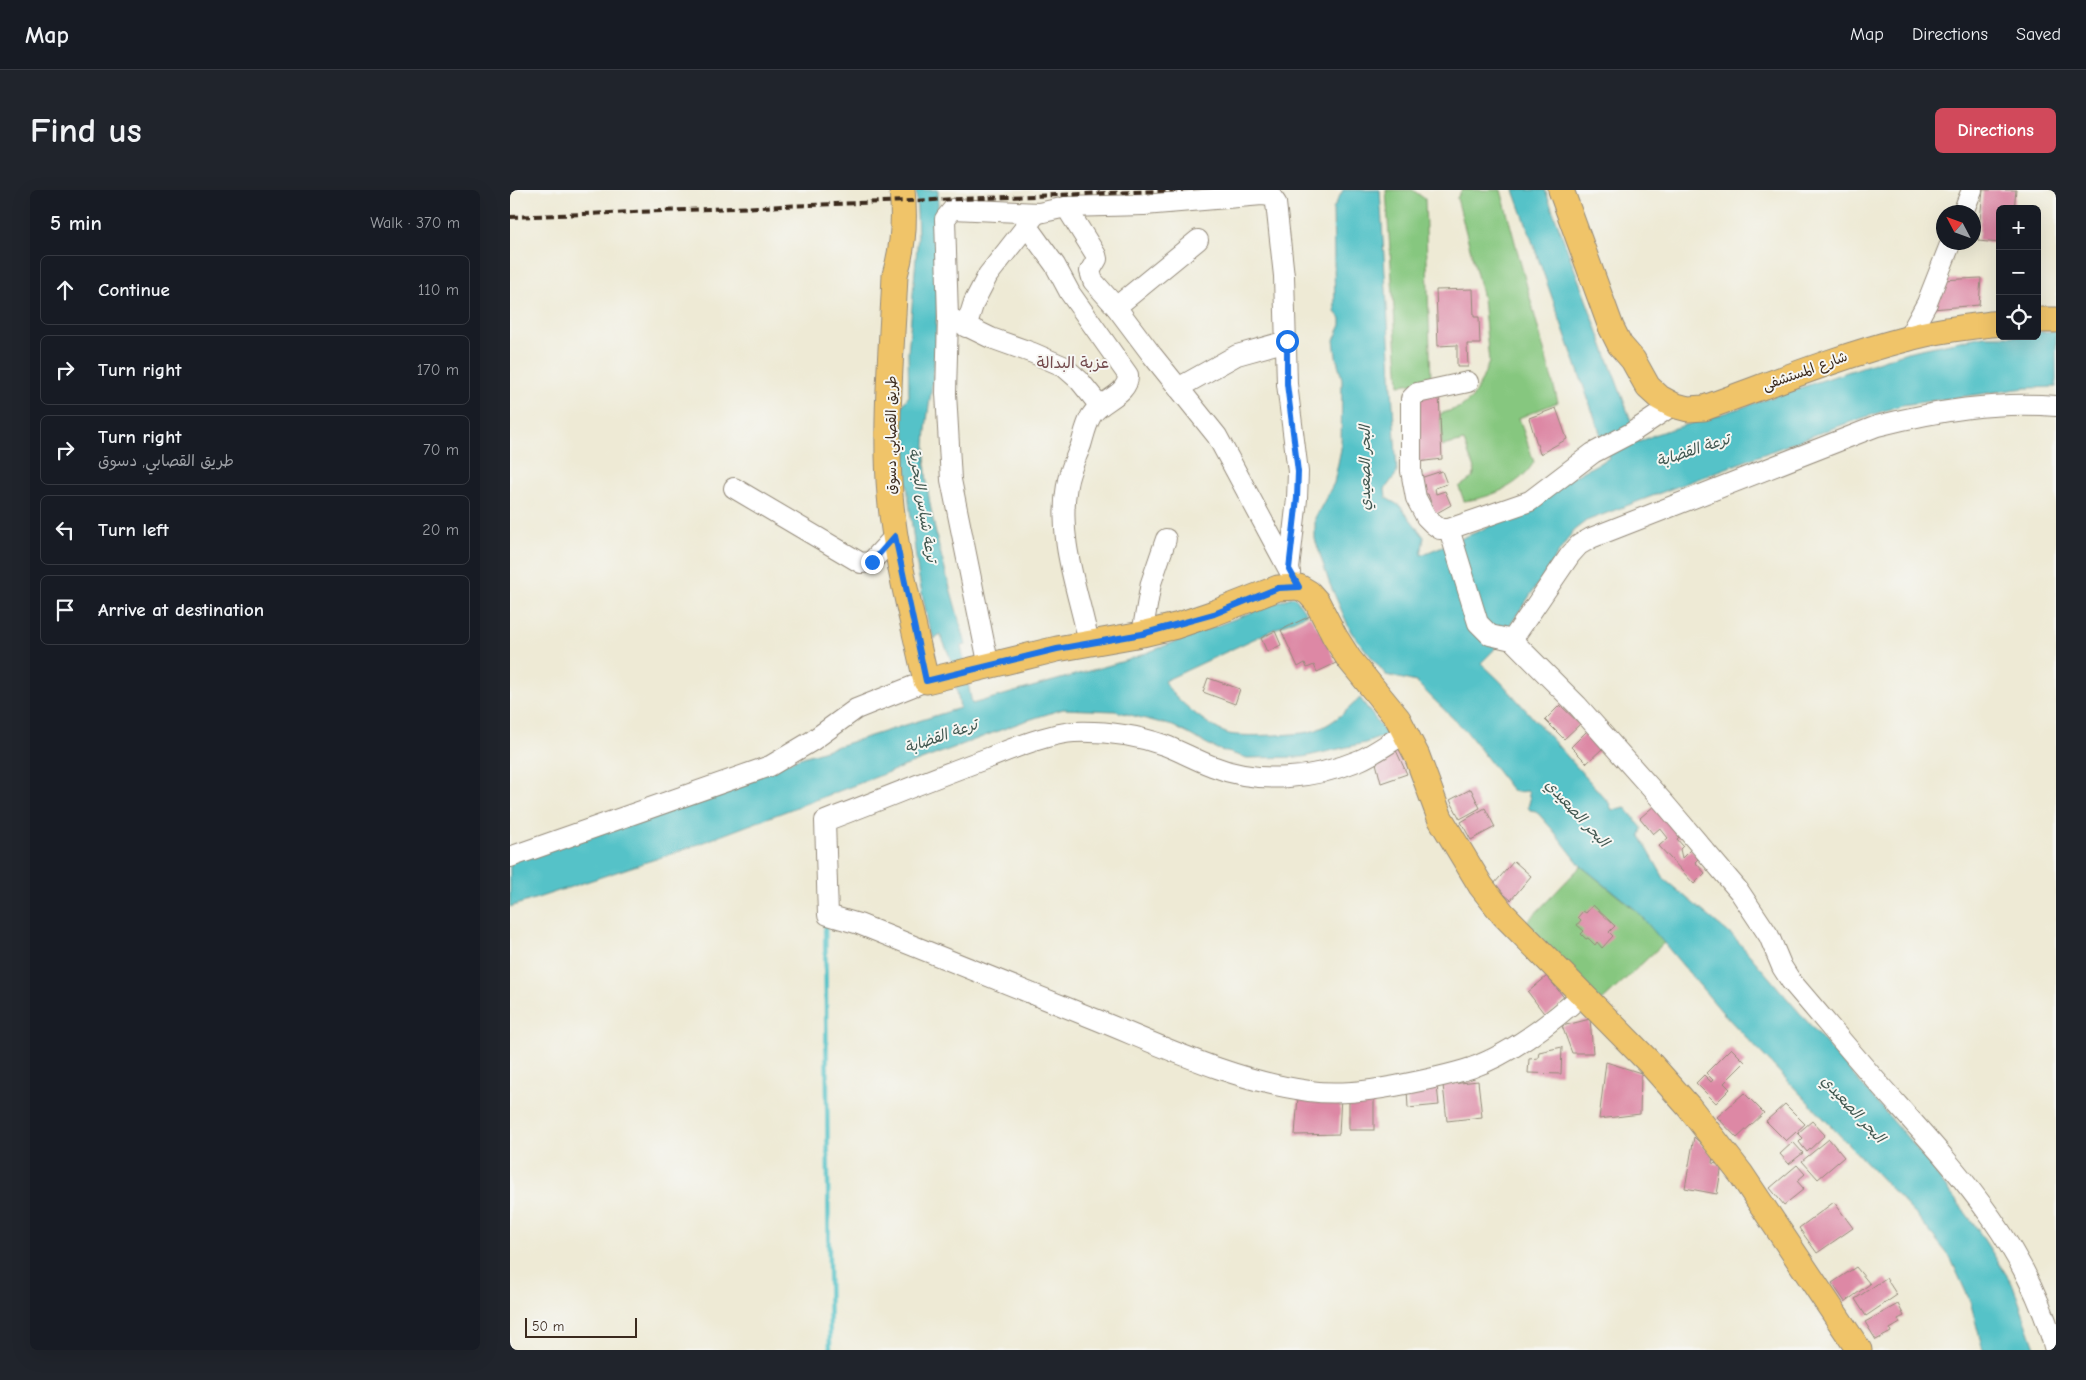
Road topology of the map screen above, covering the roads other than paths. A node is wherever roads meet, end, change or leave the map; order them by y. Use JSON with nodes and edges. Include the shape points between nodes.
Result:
{"nodes":[{"id":1,"x":886,"y":190,"type":"edge"},
{"id":2,"x":902,"y":190,"type":"edge"},
{"id":3,"x":1561,"y":190,"type":"edge"},
{"id":4,"x":1576,"y":190,"type":"edge"},
{"id":5,"x":1972,"y":190,"type":"edge"},
{"id":6,"x":1966,"y":205,"type":"edge"},
{"id":7,"x":1066,"y":207,"type":"junction"},
{"id":8,"x":1032,"y":219,"type":"junction"},
{"id":9,"x":1198,"y":240,"type":"dead end"},
{"id":10,"x":1948,"y":250,"type":"edge"},
{"id":11,"x":895,"y":276,"type":"junction"},
{"id":12,"x":1116,"y":307,"type":"junction"},
{"id":13,"x":948,"y":318,"type":"junction"},
{"id":14,"x":2041,"y":320,"type":"edge"},
{"id":15,"x":2056,"y":320,"type":"edge"},
{"id":16,"x":1996,"y":324,"type":"edge"},
{"id":17,"x":966,"y":327,"type":"junction"},
{"id":18,"x":1908,"y":338,"type":"junction"},
{"id":19,"x":1287,"y":341,"type":"junction"},
{"id":20,"x":1633,"y":360,"type":"junction"},
{"id":21,"x":1468,"y":382,"type":"dead end"},
{"id":22,"x":1178,"y":388,"type":"junction"},
{"id":23,"x":1673,"y":405,"type":"junction"},
{"id":24,"x":1100,"y":406,"type":"junction"},
{"id":25,"x":2056,"y":406,"type":"edge"},
{"id":26,"x":734,"y":488,"type":"dead end"},
{"id":27,"x":1449,"y":529,"type":"junction"},
{"id":28,"x":895,"y":536,"type":"junction"},
{"id":29,"x":1166,"y":539,"type":"dead end"},
{"id":30,"x":1307,"y":594,"type":"junction"},
{"id":31,"x":1142,"y":634,"type":"junction"},
{"id":32,"x":1512,"y":640,"type":"junction"},
{"id":33,"x":1089,"y":643,"type":"junction"},
{"id":34,"x":973,"y":670,"type":"junction"},
{"id":35,"x":926,"y":681,"type":"junction"},
{"id":36,"x":1402,"y":726,"type":"junction"},
{"id":37,"x":510,"y":857,"type":"edge"},
{"id":38,"x":1582,"y":995,"type":"junction"},
{"id":39,"x":1859,"y":1350,"type":"edge"},
{"id":40,"x":2055,"y":1350,"type":"edge"}],
"edges":[{"from":1,"to":11,"type":"main road","name":"طريق القصابي, دسوق","via":[[886,247]]},
{"from":2,"to":11,"type":"main road","name":"طريق القصابي, دسوق","via":[[902,247]]},
{"from":3,"to":20,"type":"main road","name":"شارع المستشفى","via":[[1615,336]]},
{"from":4,"to":20,"type":"main road","name":"شارع المستشفى","via":[[1628,332]]},
{"from":5,"to":6,"type":"street"},
{"from":7,"to":8,"type":"street"},
{"from":7,"to":12,"type":"street","via":[[1096,256],[1090,271],[1093,281]]},
{"from":7,"to":19,"type":"street","via":[[1271,196],[1276,203]]},
{"from":8,"to":13,"type":"street","via":[[950,211],[946,218]]},
{"from":8,"to":17,"type":"street","via":[[988,275]]},
{"from":8,"to":24,"type":"street","via":[[1070,293],[1128,375],[1124,388]]},
{"from":9,"to":12,"type":"street"},
{"from":10,"to":18,"type":"street","via":[[1927,303]]},
{"from":11,"to":28,"type":"main road","name":"طريق القصابي, دسوق","via":[[888,457]]},
{"from":12,"to":22,"type":"street"},
{"from":13,"to":17,"type":"street"},
{"from":13,"to":34,"type":"street","via":[[946,393],[951,480]]},
{"from":14,"to":15,"type":"main road"},
{"from":16,"to":18,"type":"main road","name":"شارع المستشفى"},
{"from":17,"to":24,"type":"street","via":[[1063,366]]},
{"from":18,"to":23,"type":"main road","name":"شارع المستشفى","via":[[1856,353],[1704,408]]},
{"from":19,"to":22,"type":"street","via":[[1236,355]]},
{"from":19,"to":30,"type":"street","via":[[1287,384],[1298,472],[1297,498]]},
{"from":20,"to":23,"type":"main road","name":"شارع المستشفى","via":[[1648,388]]},
{"from":21,"to":27,"type":"street","via":[[1416,393],[1410,405],[1411,472],[1416,498],[1433,524],[1440,529]]},
{"from":22,"to":30,"type":"street","via":[[1217,436]]},
{"from":23,"to":27,"type":"street","via":[[1574,466],[1530,501]]},
{"from":24,"to":33,"type":"street","via":[[1087,424],[1069,475],[1064,523],[1069,562]]},
{"from":25,"to":32,"type":"street","via":[[2002,405],[1960,409],[1877,426],[1591,538],[1570,555]]},
{"from":26,"to":28,"type":"street","via":[[861,563],[872,562]]},
{"from":27,"to":32,"type":"street","via":[[1478,623],[1490,635]]},
{"from":28,"to":35,"type":"main road","name":"طريق القصابي, دسوق"},
{"from":29,"to":31,"type":"street","via":[[1151,583]]},
{"from":30,"to":31,"type":"main road","via":[[1278,588],[1214,614]]},
{"from":30,"to":36,"type":"main road","via":[[1349,659]]},
{"from":31,"to":33,"type":"main road"},
{"from":32,"to":40,"type":"street","via":[[1577,705],[1739,891],[1768,936],[1791,981],[1971,1188],[2000,1230],[2024,1274],[2039,1304]]},
{"from":33,"to":34,"type":"main road"},
{"from":34,"to":35,"type":"main road"},
{"from":35,"to":37,"type":"street","via":[[856,709],[770,766]]},
{"from":36,"to":38,"type":"main road","via":[[1440,818],[1481,886],[1503,914]]},
{"from":36,"to":38,"type":"street","via":[[1361,759],[1303,776],[1278,778],[1249,776],[1214,767],[1165,746],[1106,733],[1072,732],[1026,744],[825,821],[828,915],[858,924],[1221,1069],[1312,1092],[1379,1089],[1472,1067],[1499,1055],[1550,1022]]},
{"from":38,"to":39,"type":"main road","via":[[1648,1061],[1718,1143]]}]}
